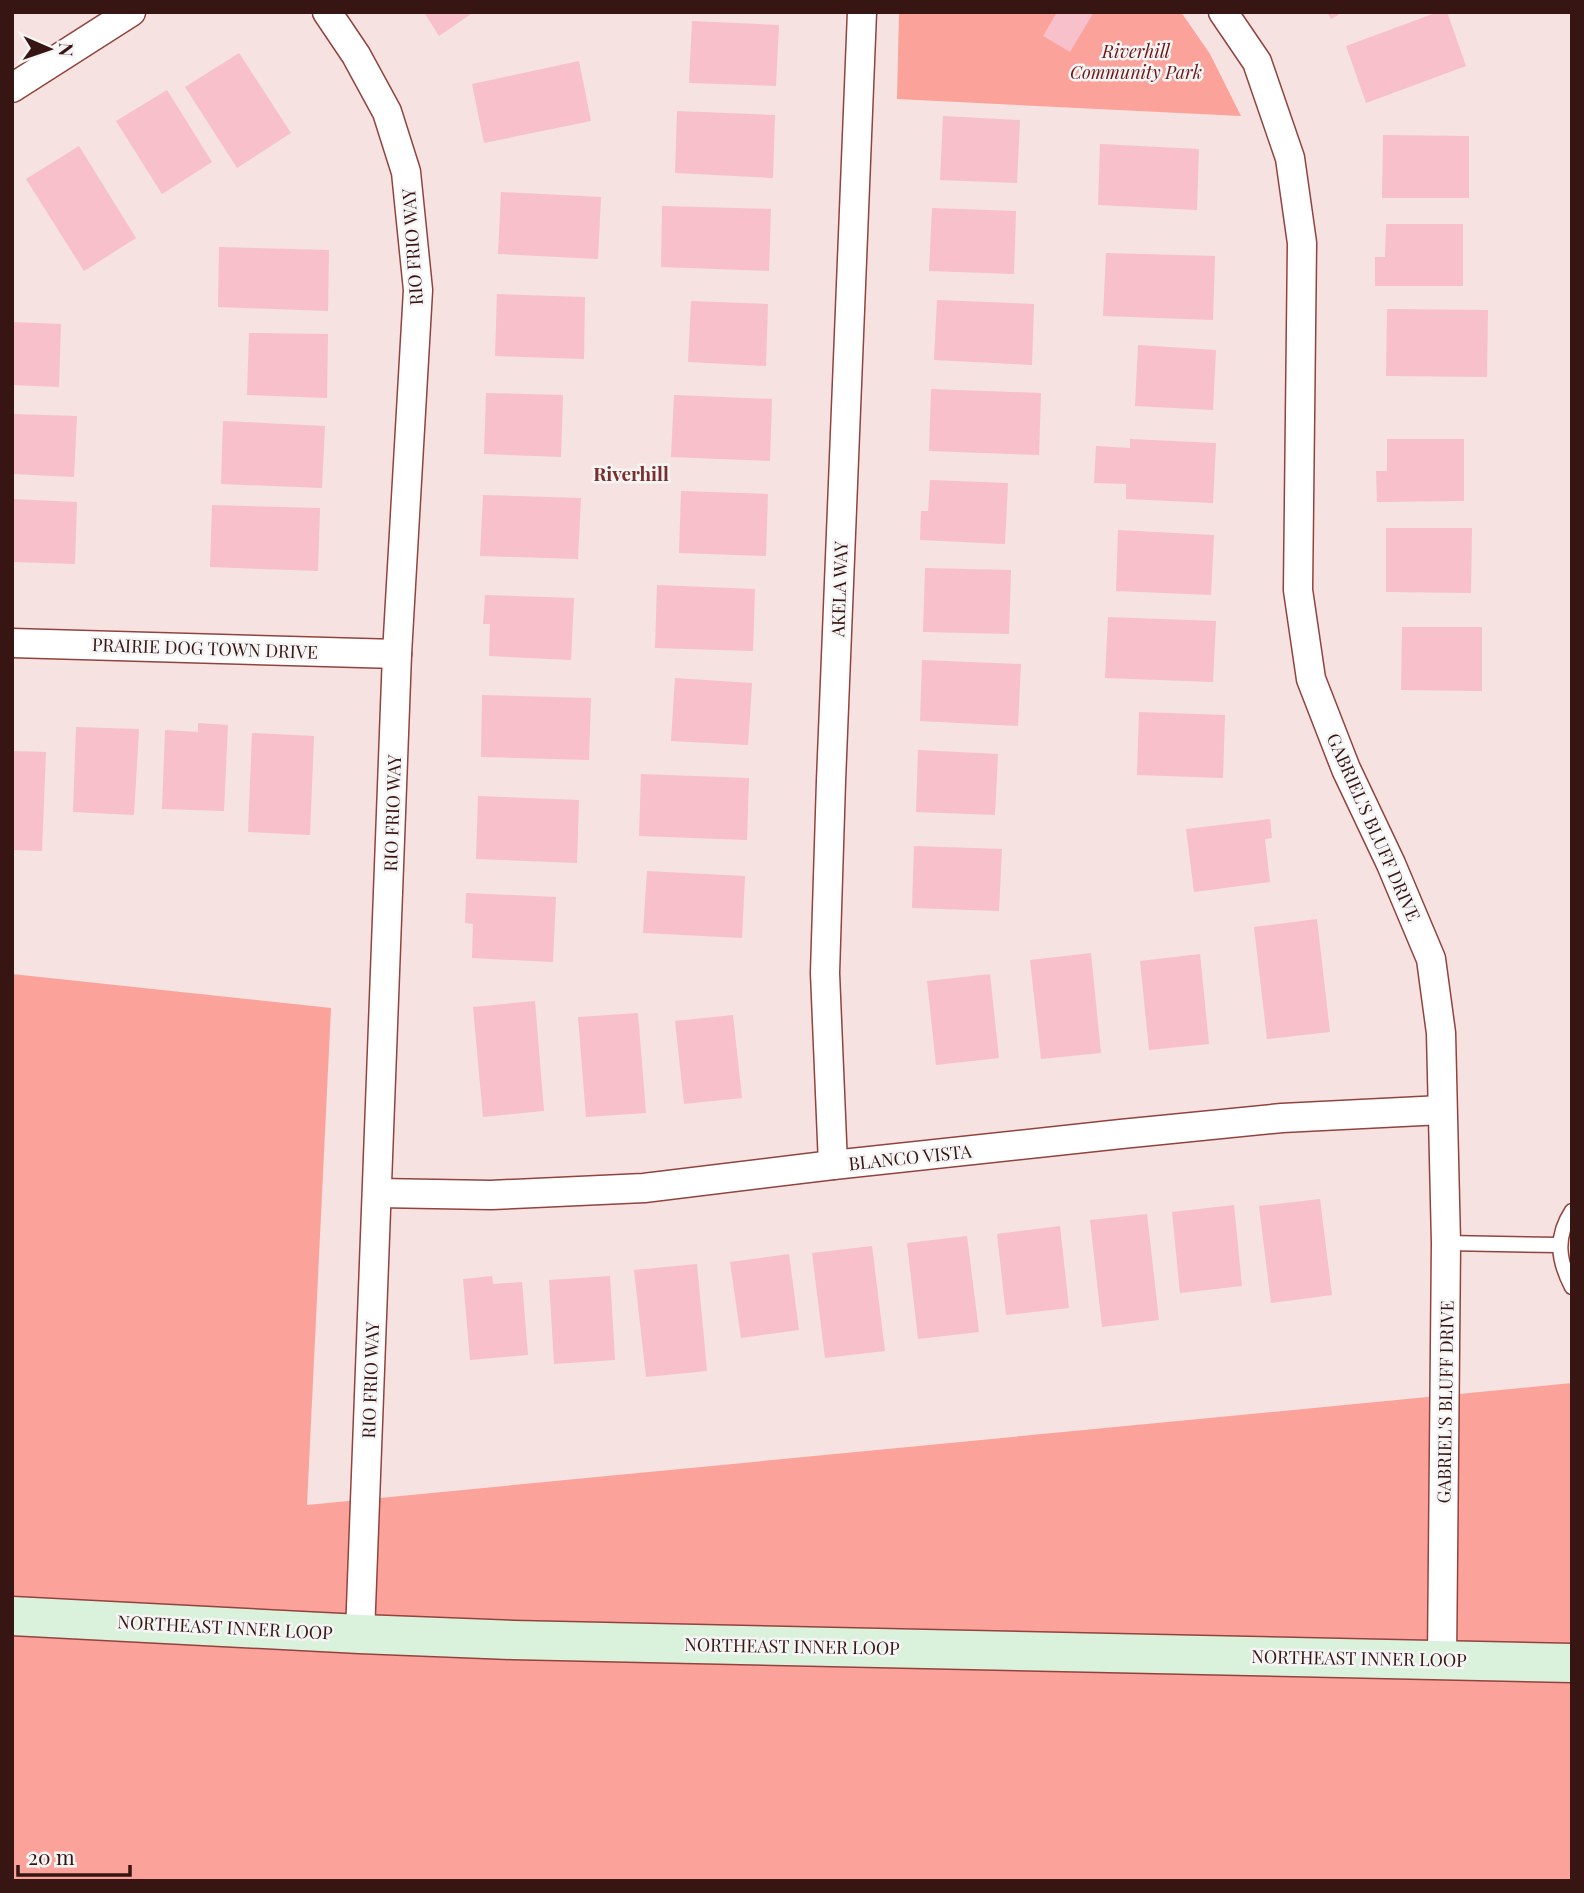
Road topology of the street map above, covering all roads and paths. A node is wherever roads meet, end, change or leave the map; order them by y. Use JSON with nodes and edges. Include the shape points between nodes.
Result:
{"nodes":[{"id":1,"x":131,"y":12,"type":"edge"},
{"id":2,"x":327,"y":12,"type":"edge"},
{"id":3,"x":862,"y":12,"type":"edge"},
{"id":4,"x":1223,"y":12,"type":"edge"},
{"id":5,"x":12,"y":88,"type":"edge"},
{"id":6,"x":12,"y":643,"type":"edge"},
{"id":7,"x":397,"y":654,"type":"junction"},
{"id":8,"x":1442,"y":1110,"type":"junction"},
{"id":9,"x":832,"y":1165,"type":"junction"},
{"id":10,"x":378,"y":1193,"type":"junction"},
{"id":11,"x":1572,"y":1211,"type":"edge"},
{"id":12,"x":1446,"y":1242,"type":"junction"},
{"id":13,"x":1559,"y":1245,"type":"junction"},
{"id":14,"x":1572,"y":1287,"type":"edge"},
{"id":15,"x":12,"y":1616,"type":"edge"},
{"id":16,"x":360,"y":1634,"type":"junction"},
{"id":17,"x":1442,"y":1660,"type":"junction"},
{"id":18,"x":1572,"y":1663,"type":"edge"}],
"edges":[{"from":1,"to":5,"type":"street"},
{"from":2,"to":7,"type":"street","name":"RIO FRIO WAY","via":[[387,112],[406,172],[418,290]]},
{"from":3,"to":9,"type":"street","name":"AKELA WAY","via":[[826,932]]},
{"from":4,"to":8,"type":"street","name":"GABRIEL'S BLUFF DRIVE","via":[[1257,62],[1290,158],[1302,243],[1298,590],[1311,679],[1431,959],[1441,1033]]},
{"from":6,"to":7,"type":"street","name":"PRAIRIE DOG TOWN DRIVE"},
{"from":7,"to":10,"type":"street","name":"RIO FRIO WAY"},
{"from":8,"to":9,"type":"street","name":"BLANCO VISTA","via":[[1282,1118]]},
{"from":8,"to":12,"type":"street","name":"GABRIEL'S BLUFF DRIVE"},
{"from":9,"to":10,"type":"street","name":"BLANCO VISTA","via":[[643,1188],[491,1195]]},
{"from":10,"to":16,"type":"street","name":"RIO FRIO WAY"},
{"from":11,"to":13,"type":"lane"},
{"from":12,"to":13,"type":"lane"},
{"from":12,"to":17,"type":"street","name":"GABRIEL'S BLUFF DRIVE"},
{"from":13,"to":14,"type":"lane"},
{"from":15,"to":16,"type":"main road","name":"NORTHEAST INNER LOOP"},
{"from":16,"to":17,"type":"main road","name":"NORTHEAST INNER LOOP"},
{"from":17,"to":18,"type":"main road","name":"NORTHEAST INNER LOOP"}]}
